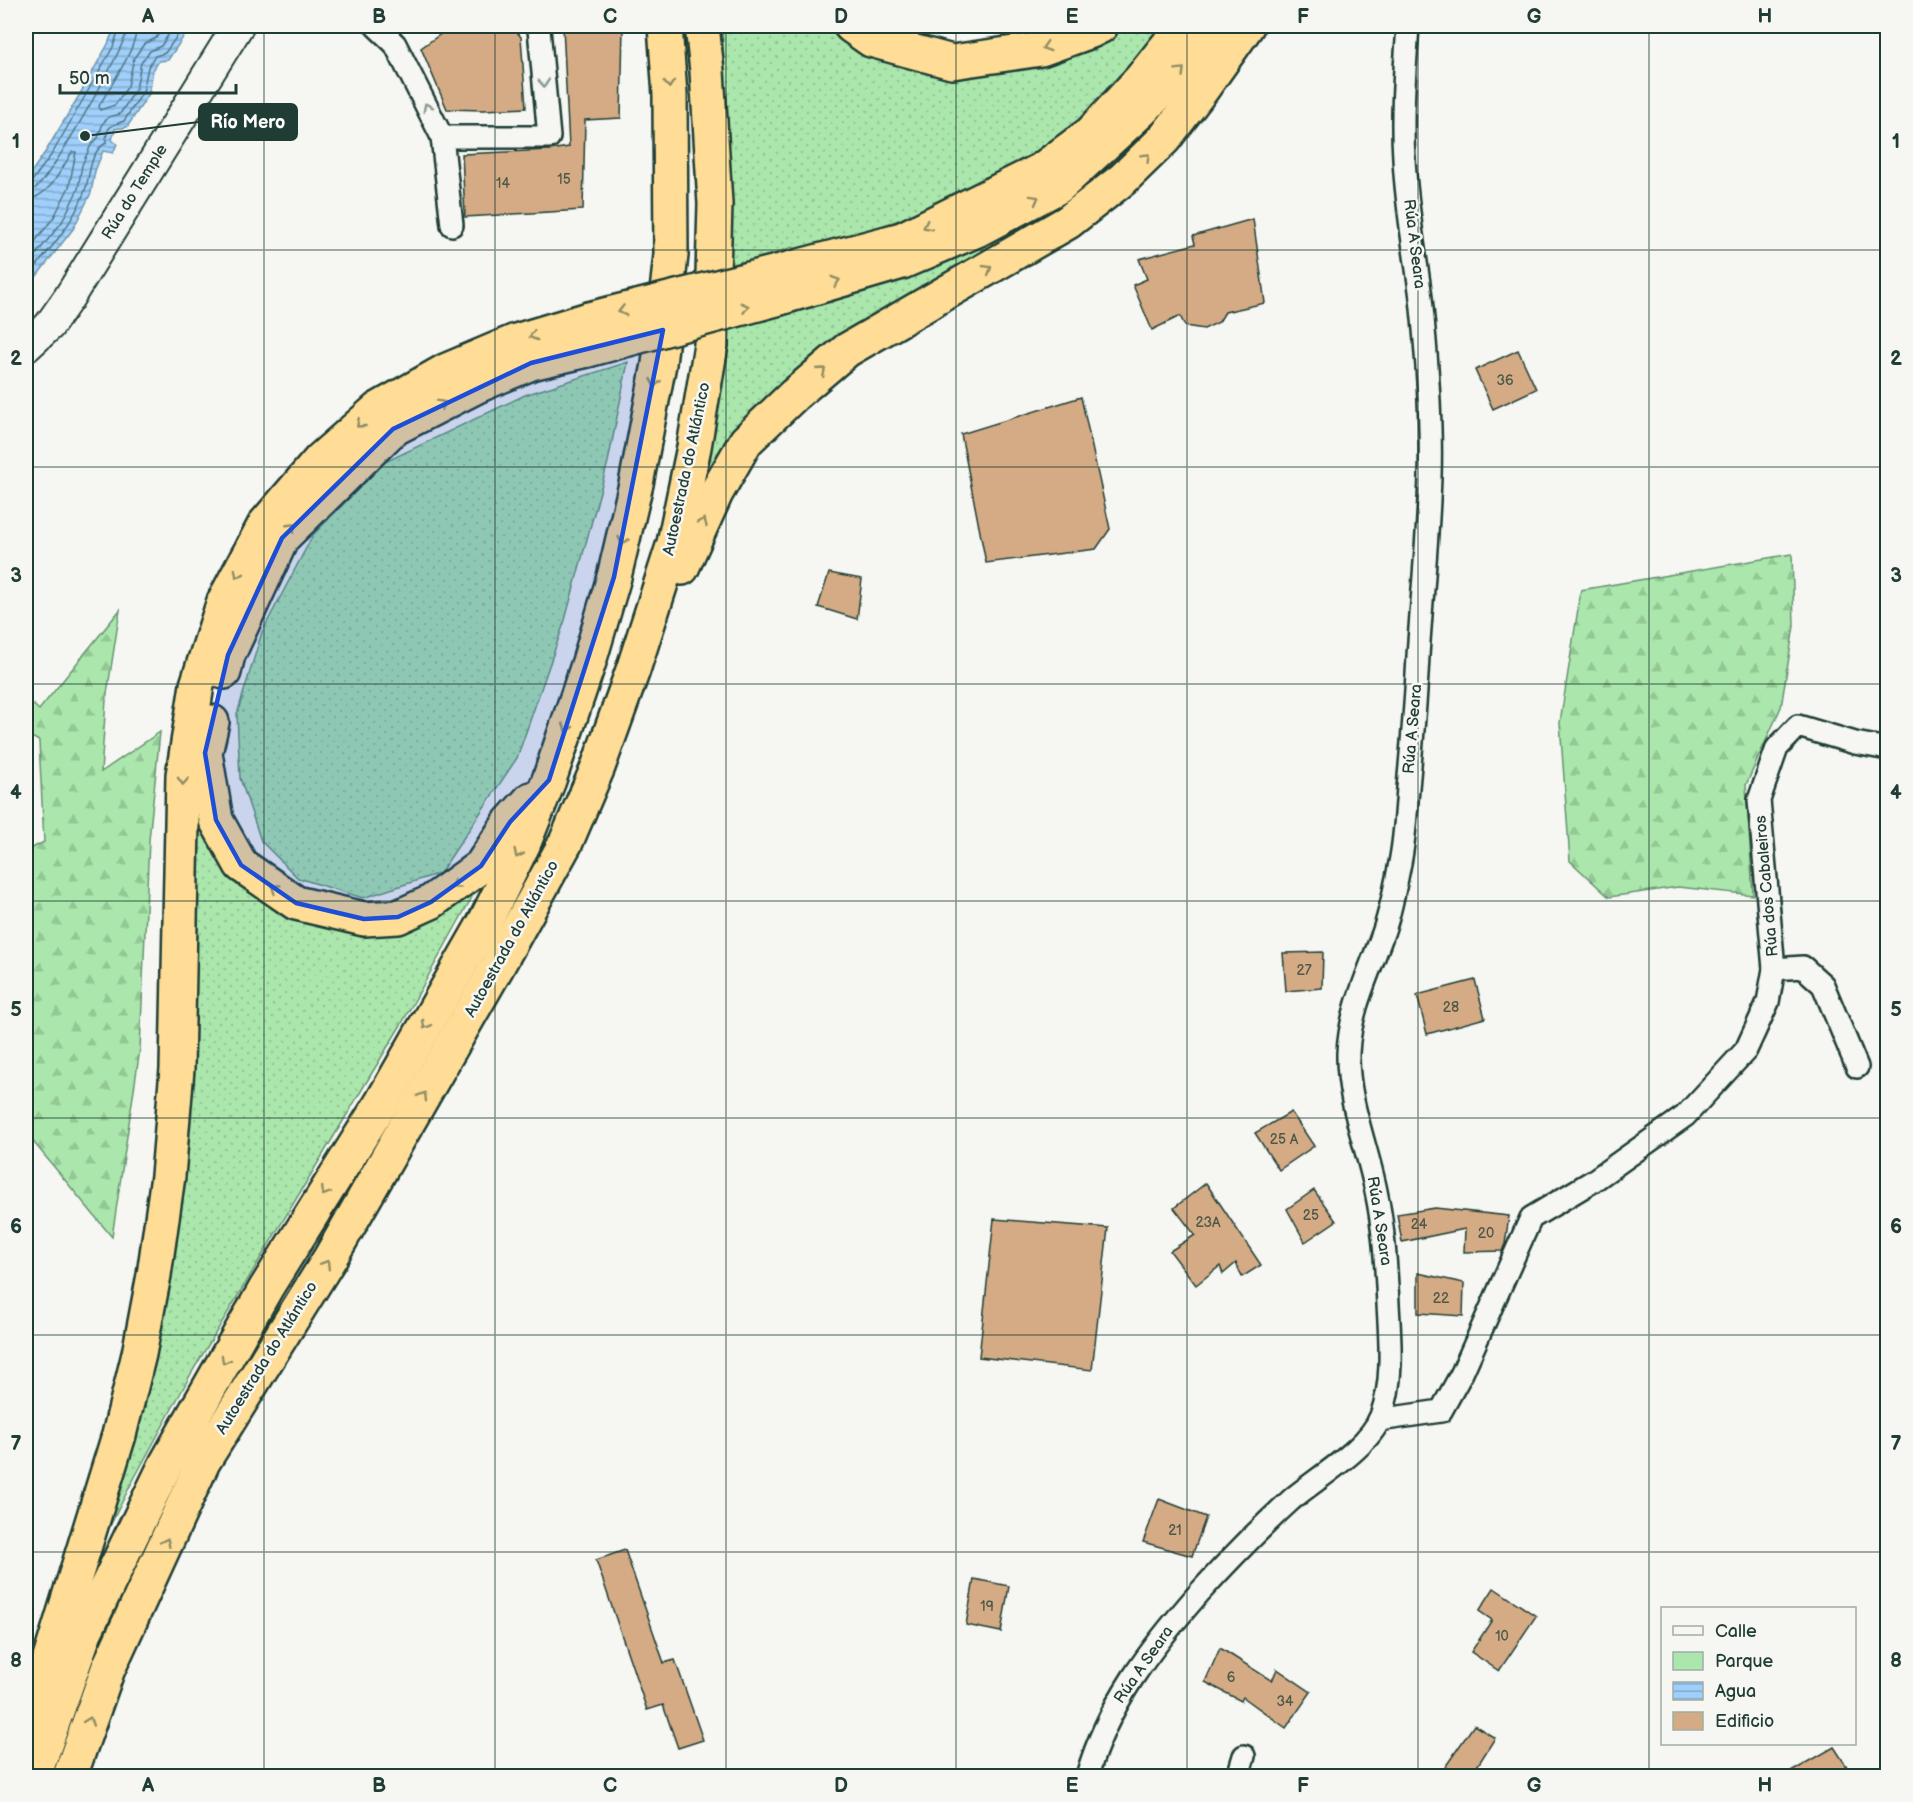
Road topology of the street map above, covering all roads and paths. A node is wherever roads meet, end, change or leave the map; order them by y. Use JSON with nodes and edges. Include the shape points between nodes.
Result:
{"nodes":[{"id":1,"x":238,"y":26,"type":"edge"},
{"id":2,"x":376,"y":26,"type":"edge"},
{"id":3,"x":537,"y":26,"type":"edge"},
{"id":4,"x":665,"y":26,"type":"edge"},
{"id":5,"x":702,"y":26,"type":"edge"},
{"id":6,"x":851,"y":26,"type":"edge"},
{"id":7,"x":1101,"y":26,"type":"edge"},
{"id":8,"x":1183,"y":26,"type":"edge"},
{"id":9,"x":1216,"y":26,"type":"edge"},
{"id":10,"x":1247,"y":26,"type":"edge"},
{"id":11,"x":1408,"y":26,"type":"edge"},
{"id":12,"x":442,"y":137,"type":"junction"},
{"id":13,"x":452,"y":225,"type":"dead end"},
{"id":14,"x":780,"y":285,"type":"junction"},
{"id":15,"x":588,"y":334,"type":"junction"},
{"id":16,"x":26,"y":347,"type":"edge"},
{"id":17,"x":633,"y":670,"type":"junction"},
{"id":18,"x":1887,"y":749,"type":"edge"},
{"id":19,"x":549,"y":780,"type":"junction"},
{"id":20,"x":1774,"y":969,"type":"junction"},
{"id":21,"x":1857,"y":1067,"type":"dead end"},
{"id":22,"x":1379,"y":1420,"type":"junction"},
{"id":23,"x":26,"y":1736,"type":"edge"},
{"id":24,"x":34,"y":1776,"type":"edge"},
{"id":25,"x":70,"y":1776,"type":"edge"},
{"id":26,"x":1087,"y":1776,"type":"edge"}],
"edges":[{"from":1,"to":16,"type":"main road","name":"Rúa do Temple","via":[[49,326]]},
{"from":12,"to":2,"type":"street","one_way":true,"via":[[395,44]]},
{"from":3,"to":12,"type":"street","one_way":true,"via":[[549,137]]},
{"from":4,"to":19,"type":"highway","name":"Autoestrada do Atlántico","one_way":true,"via":[[670,95],[671,255],[659,364],[614,577]]},
{"from":5,"to":17,"type":"highway","name":"Autoestrada do Atlántico","via":[[715,204],[711,345],[674,543]]},
{"from":7,"to":6,"type":"highway","one_way":true,"via":[[1041,49],[952,62],[871,40]]},
{"from":8,"to":14,"type":"highway","one_way":true,"via":[[1091,133],[1041,170],[902,239]]},
{"from":14,"to":9,"type":"highway","one_way":true,"via":[[902,262],[979,229],[1058,186],[1142,111],[1205,46]]},
{"from":17,"to":10,"type":"highway","one_way":true,"via":[[716,493],[746,441],[847,350],[1068,222],[1123,179],[1164,139]]},
{"from":11,"to":22,"type":"street","name":"Rúa A Seara","via":[[1403,154],[1429,388],[1430,475],[1402,851],[1383,933],[1358,997],[1348,1058],[1377,1192],[1386,1262],[1390,1344],[1386,1395]]},
{"from":12,"to":13,"type":"street"},
{"from":14,"to":15,"type":"highway","bridge":true},
{"from":19,"to":15,"type":"highway","one_way":true,"via":[[510,822],[481,867],[431,902],[398,916],[364,919],[296,903],[241,865],[216,820],[205,753],[228,655],[282,538],[393,429]]},
{"from":15,"to":23,"type":"highway","one_way":true,"via":[[516,341],[445,371],[378,409],[320,460],[265,524],[224,601],[197,685],[183,775],[177,1069],[154,1275],[119,1435]]},
{"from":25,"to":17,"type":"highway","name":"Autoestrada do Atlántico","one_way":true,"via":[[108,1669],[203,1462],[330,1258],[560,853],[598,767]]},
{"from":18,"to":20,"type":"street","name":"Rúa dos Cabaleiros","via":[[1798,726],[1777,748],[1759,800]]},
{"from":19,"to":24,"type":"highway","name":"Autoestrada do Atlántico","one_way":true,"via":[[523,845],[485,922],[382,1102],[266,1288],[166,1464],[84,1632]]},
{"from":20,"to":21,"type":"street","via":[[1803,968],[1823,985]]},
{"from":20,"to":22,"type":"street","via":[[1768,1002],[1746,1050],[1685,1116],[1593,1181],[1531,1218],[1462,1374],[1441,1411]]},
{"from":22,"to":26,"type":"street","name":"Rúa A Seara","via":[[1370,1435],[1348,1455],[1259,1529],[1153,1647],[1113,1710]]}]}
